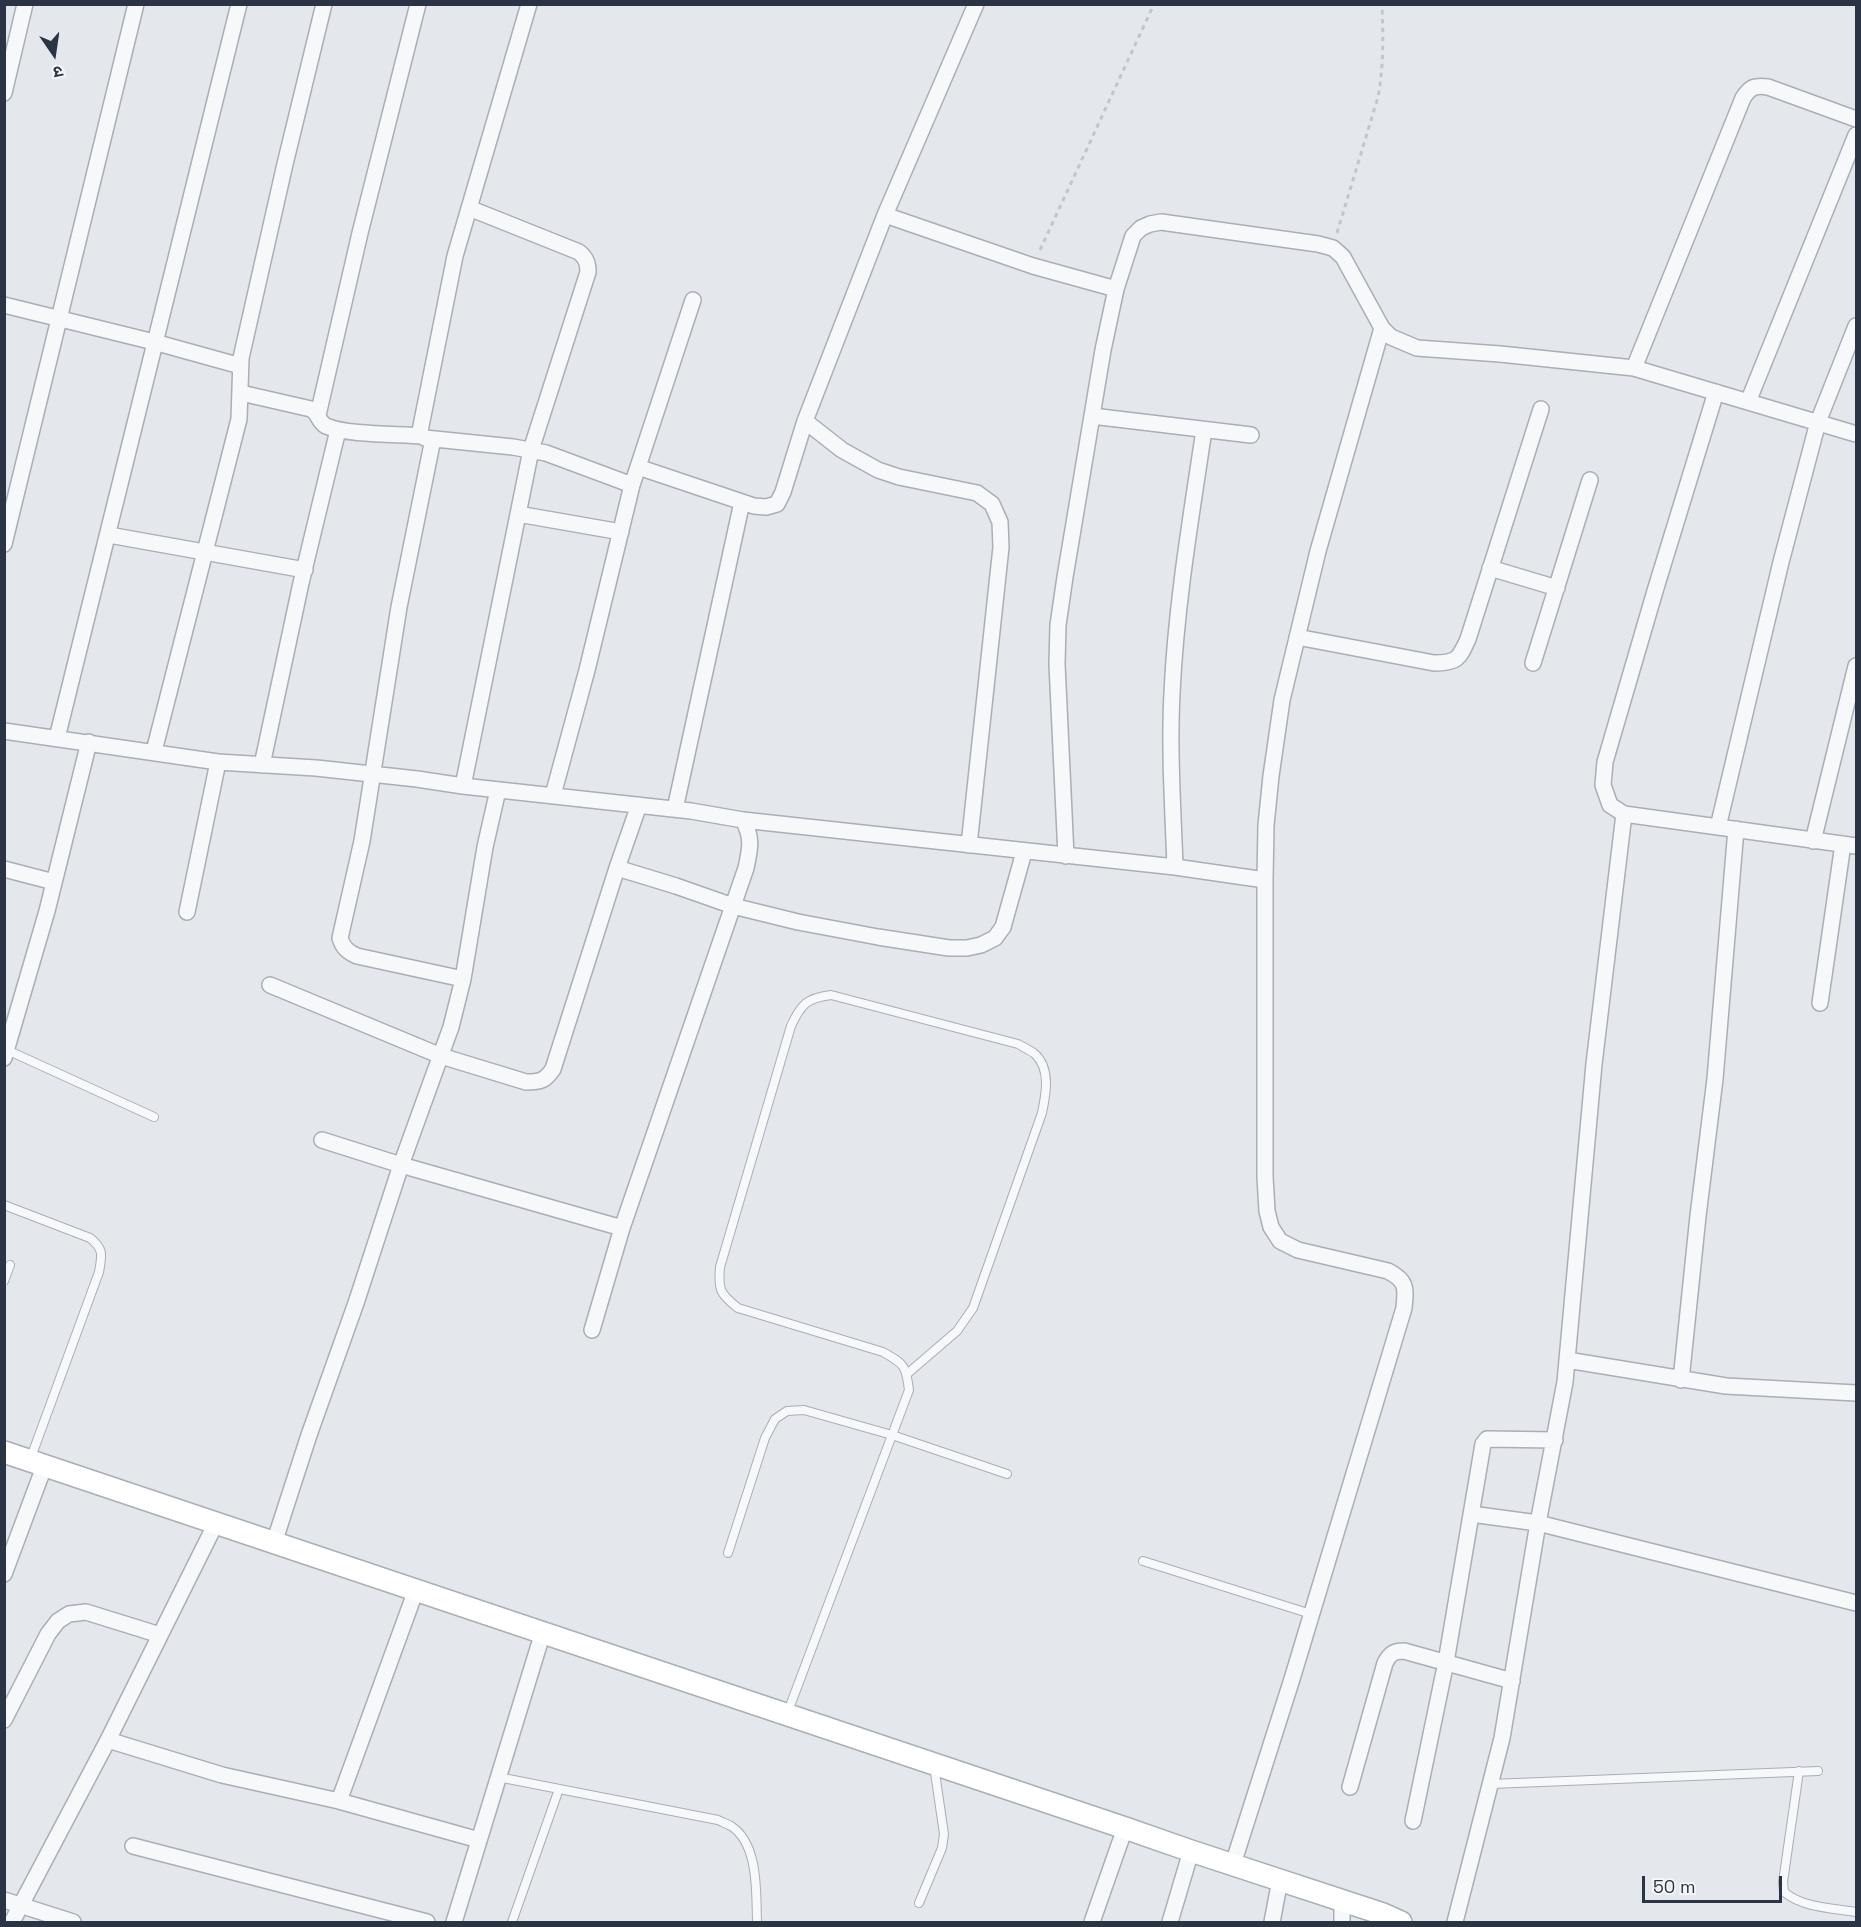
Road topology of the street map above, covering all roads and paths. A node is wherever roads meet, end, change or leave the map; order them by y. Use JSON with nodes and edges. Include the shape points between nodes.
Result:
{"nodes":[{"id":1,"x":25,"y":4,"type":"edge"},
{"id":2,"x":136,"y":4,"type":"edge"},
{"id":3,"x":239,"y":4,"type":"edge"},
{"id":4,"x":324,"y":4,"type":"edge"},
{"id":5,"x":418,"y":4,"type":"edge"},
{"id":6,"x":529,"y":4,"type":"edge"},
{"id":7,"x":976,"y":4,"type":"edge"},
{"id":8,"x":1154,"y":4,"type":"edge"},
{"id":9,"x":1382,"y":4,"type":"edge"},
{"id":10,"x":4,"y":93,"type":"edge"},
{"id":11,"x":1857,"y":119,"type":"edge"},
{"id":12,"x":1857,"y":135,"type":"edge"},
{"id":13,"x":469,"y":208,"type":"junction"},
{"id":14,"x":885,"y":215,"type":"junction"},
{"id":15,"x":1333,"y":248,"type":"junction"},
{"id":16,"x":1033,"y":266,"type":"junction"},
{"id":17,"x":1116,"y":289,"type":"junction"},
{"id":18,"x":693,"y":300,"type":"dead end"},
{"id":19,"x":4,"y":305,"type":"edge"},
{"id":20,"x":59,"y":319,"type":"junction"},
{"id":21,"x":1857,"y":326,"type":"edge"},
{"id":22,"x":1382,"y":328,"type":"junction"},
{"id":23,"x":154,"y":342,"type":"junction"},
{"id":24,"x":1634,"y":368,"type":"junction"},
{"id":25,"x":240,"y":369,"type":"junction"},
{"id":26,"x":1716,"y":392,"type":"junction"},
{"id":27,"x":240,"y":393,"type":"junction"},
{"id":28,"x":1748,"y":402,"type":"junction"},
{"id":29,"x":1541,"y":409,"type":"dead end"},
{"id":30,"x":318,"y":415,"type":"junction"},
{"id":31,"x":1092,"y":416,"type":"junction"},
{"id":32,"x":806,"y":421,"type":"junction"},
{"id":33,"x":1818,"y":422,"type":"junction"},
{"id":34,"x":338,"y":430,"type":"junction"},
{"id":35,"x":1204,"y":430,"type":"junction"},
{"id":36,"x":1857,"y":434,"type":"edge"},
{"id":37,"x":1251,"y":435,"type":"dead end"},
{"id":38,"x":427,"y":437,"type":"junction"},
{"id":39,"x":531,"y":450,"type":"junction"},
{"id":40,"x":638,"y":467,"type":"junction"},
{"id":41,"x":1590,"y":480,"type":"dead end"},
{"id":42,"x":632,"y":485,"type":"junction"},
{"id":43,"x":742,"y":502,"type":"junction"},
{"id":44,"x":518,"y":514,"type":"junction"},
{"id":45,"x":621,"y":532,"type":"junction"},
{"id":46,"x":109,"y":535,"type":"junction"},
{"id":47,"x":4,"y":544,"type":"edge"},
{"id":48,"x":205,"y":551,"type":"junction"},
{"id":49,"x":1490,"y":568,"type":"junction"},
{"id":50,"x":305,"y":570,"type":"junction"},
{"id":51,"x":1557,"y":588,"type":"junction"},
{"id":52,"x":1297,"y":637,"type":"junction"},
{"id":53,"x":1533,"y":663,"type":"dead end"},
{"id":54,"x":1857,"y":666,"type":"edge"},
{"id":55,"x":4,"y":731,"type":"edge"},
{"id":56,"x":57,"y":738,"type":"junction"},
{"id":57,"x":89,"y":742,"type":"junction"},
{"id":58,"x":154,"y":751,"type":"junction"},
{"id":59,"x":218,"y":762,"type":"junction"},
{"id":60,"x":262,"y":765,"type":"junction"},
{"id":61,"x":373,"y":774,"type":"junction"},
{"id":62,"x":464,"y":786,"type":"junction"},
{"id":63,"x":498,"y":790,"type":"junction"},
{"id":64,"x":553,"y":795,"type":"junction"},
{"id":65,"x":639,"y":805,"type":"junction"},
{"id":66,"x":675,"y":809,"type":"junction"},
{"id":67,"x":1624,"y":814,"type":"junction"},
{"id":68,"x":742,"y":820,"type":"junction"},
{"id":69,"x":1718,"y":827,"type":"junction"},
{"id":70,"x":1736,"y":829,"type":"junction"},
{"id":71,"x":1813,"y":841,"type":"junction"},
{"id":72,"x":969,"y":845,"type":"junction"},
{"id":73,"x":1850,"y":845,"type":"edge"},
{"id":74,"x":1024,"y":852,"type":"junction"},
{"id":75,"x":1066,"y":856,"type":"junction"},
{"id":76,"x":1175,"y":867,"type":"junction"},
{"id":77,"x":616,"y":868,"type":"junction"},
{"id":78,"x":4,"y":869,"type":"edge"},
{"id":79,"x":1265,"y":880,"type":"junction"},
{"id":80,"x":54,"y":882,"type":"junction"},
{"id":81,"x":733,"y":906,"type":"junction"},
{"id":82,"x":187,"y":912,"type":"dead end"},
{"id":83,"x":463,"y":979,"type":"junction"},
{"id":84,"x":270,"y":985,"type":"dead end"},
{"id":85,"x":1820,"y":1003,"type":"dead end"},
{"id":86,"x":6,"y":1054,"type":"edge"},
{"id":87,"x":441,"y":1056,"type":"junction"},
{"id":88,"x":154,"y":1117,"type":"dead end"},
{"id":89,"x":322,"y":1140,"type":"dead end"},
{"id":90,"x":401,"y":1165,"type":"junction"},
{"id":91,"x":4,"y":1204,"type":"edge"},
{"id":92,"x":622,"y":1228,"type":"junction"},
{"id":93,"x":10,"y":1265,"type":"dead end"},
{"id":94,"x":4,"y":1281,"type":"edge"},
{"id":95,"x":592,"y":1330,"type":"dead end"},
{"id":96,"x":1567,"y":1360,"type":"junction"},
{"id":97,"x":907,"y":1374,"type":"junction"},
{"id":98,"x":1681,"y":1380,"type":"junction"},
{"id":99,"x":1857,"y":1393,"type":"edge"},
{"id":100,"x":892,"y":1435,"type":"junction"},
{"id":101,"x":1555,"y":1440,"type":"junction"},
{"id":102,"x":4,"y":1452,"type":"edge"},
{"id":103,"x":37,"y":1464,"type":"junction"},
{"id":104,"x":1007,"y":1474,"type":"dead end"},
{"id":105,"x":1471,"y":1514,"type":"junction"},
{"id":106,"x":216,"y":1523,"type":"junction"},
{"id":107,"x":1539,"y":1523,"type":"junction"},
{"id":108,"x":274,"y":1543,"type":"junction"},
{"id":109,"x":728,"y":1553,"type":"dead end"},
{"id":110,"x":1143,"y":1560,"type":"dead end"},
{"id":111,"x":4,"y":1574,"type":"edge"},
{"id":112,"x":416,"y":1590,"type":"junction"},
{"id":113,"x":1857,"y":1603,"type":"edge"},
{"id":114,"x":1311,"y":1614,"type":"junction"},
{"id":115,"x":543,"y":1632,"type":"junction"},
{"id":116,"x":160,"y":1635,"type":"junction"},
{"id":117,"x":1446,"y":1662,"type":"junction"},
{"id":118,"x":1512,"y":1681,"type":"junction"},
{"id":119,"x":787,"y":1715,"type":"junction"},
{"id":120,"x":4,"y":1720,"type":"edge"},
{"id":121,"x":108,"y":1740,"type":"junction"},
{"id":122,"x":933,"y":1765,"type":"junction"},
{"id":123,"x":1798,"y":1771,"type":"junction"},
{"id":124,"x":1818,"y":1771,"type":"dead end"},
{"id":125,"x":498,"y":1777,"type":"junction"},
{"id":126,"x":1491,"y":1784,"type":"junction"},
{"id":127,"x":1350,"y":1787,"type":"dead end"},
{"id":128,"x":559,"y":1789,"type":"junction"},
{"id":129,"x":339,"y":1801,"type":"junction"},
{"id":130,"x":1413,"y":1821,"type":"dead end"},
{"id":131,"x":1125,"y":1828,"type":"junction"},
{"id":132,"x":479,"y":1840,"type":"junction"},
{"id":133,"x":133,"y":1846,"type":"dead end"},
{"id":134,"x":1191,"y":1851,"type":"junction"},
{"id":135,"x":1233,"y":1864,"type":"junction"},
{"id":136,"x":1280,"y":1880,"type":"junction"},
{"id":137,"x":4,"y":1900,"type":"edge"},
{"id":138,"x":1342,"y":1900,"type":"junction"},
{"id":139,"x":919,"y":1903,"type":"dead end"},
{"id":140,"x":21,"y":1905,"type":"junction"},
{"id":141,"x":1857,"y":1912,"type":"edge"},
{"id":142,"x":1391,"y":1920,"type":"edge"},
{"id":143,"x":12,"y":1923,"type":"edge"},
{"id":144,"x":73,"y":1923,"type":"edge"},
{"id":145,"x":427,"y":1923,"type":"edge"},
{"id":146,"x":454,"y":1923,"type":"edge"},
{"id":147,"x":512,"y":1923,"type":"edge"},
{"id":148,"x":757,"y":1923,"type":"edge"},
{"id":149,"x":1092,"y":1923,"type":"edge"},
{"id":150,"x":1170,"y":1923,"type":"edge"},
{"id":151,"x":1272,"y":1923,"type":"edge"},
{"id":152,"x":1341,"y":1923,"type":"edge"},
{"id":153,"x":1455,"y":1923,"type":"edge"}],
"edges":[{"from":1,"to":10,"type":"street"},
{"from":2,"to":20,"type":"street"},
{"from":3,"to":23,"type":"street"},
{"from":4,"to":25,"type":"street"},
{"from":5,"to":30,"type":"street"},
{"from":6,"to":13,"type":"street"},
{"from":7,"to":14,"type":"street"},
{"from":8,"to":16,"type":"path"},
{"from":9,"to":15,"type":"path","via":[[1384,49],[1378,97]]},
{"from":11,"to":24,"type":"street","via":[[1768,87],[1757,85],[1749,89]]},
{"from":12,"to":28,"type":"street"},
{"from":13,"to":38,"type":"street","via":[[455,256],[420,431]]},
{"from":13,"to":39,"type":"street","via":[[579,252],[588,264]]},
{"from":14,"to":16,"type":"street"},
{"from":14,"to":32,"type":"street"},
{"from":15,"to":17,"type":"street","via":[[1161,222],[1150,224],[1133,236]]},
{"from":15,"to":22,"type":"street","via":[[1343,257]]},
{"from":16,"to":17,"type":"street"},
{"from":17,"to":31,"type":"street"},
{"from":18,"to":40,"type":"street"},
{"from":19,"to":20,"type":"street"},
{"from":20,"to":23,"type":"street"},
{"from":20,"to":47,"type":"street"},
{"from":21,"to":33,"type":"street"},
{"from":22,"to":24,"type":"street","via":[[1391,337],[1417,348]]},
{"from":22,"to":52,"type":"street"},
{"from":23,"to":25,"type":"street"},
{"from":23,"to":46,"type":"street"},
{"from":24,"to":26,"type":"street"},
{"from":25,"to":27,"type":"street"},
{"from":26,"to":28,"type":"street"},
{"from":26,"to":67,"type":"street","via":[[1605,762],[1603,785],[1610,805]]},
{"from":27,"to":30,"type":"street","via":[[311,409]]},
{"from":27,"to":48,"type":"street","via":[[239,419]]},
{"from":28,"to":33,"type":"street"},
{"from":29,"to":49,"type":"street"},
{"from":30,"to":34,"type":"street","via":[[323,424]]},
{"from":31,"to":35,"type":"street"},
{"from":31,"to":75,"type":"street","via":[[1059,625],[1058,703]]},
{"from":32,"to":43,"type":"street","via":[[777,504],[766,507]]},
{"from":32,"to":72,"type":"street","via":[[842,450],[878,470],[977,493],[992,504],[1000,522],[1001,547]]},
{"from":33,"to":36,"type":"street"},
{"from":33,"to":69,"type":"street"},
{"from":34,"to":38,"type":"street"},
{"from":34,"to":50,"type":"street"},
{"from":35,"to":37,"type":"street"},
{"from":35,"to":76,"type":"street","via":[[1173,662]]},
{"from":38,"to":39,"type":"street"},
{"from":38,"to":61,"type":"street"},
{"from":39,"to":42,"type":"street"},
{"from":39,"to":44,"type":"street"},
{"from":40,"to":42,"type":"street"},
{"from":40,"to":43,"type":"street"},
{"from":41,"to":51,"type":"street"},
{"from":42,"to":45,"type":"street"},
{"from":43,"to":66,"type":"street"},
{"from":44,"to":45,"type":"street"},
{"from":44,"to":62,"type":"street"},
{"from":45,"to":64,"type":"street"},
{"from":46,"to":48,"type":"street"},
{"from":46,"to":56,"type":"street"},
{"from":48,"to":50,"type":"street"},
{"from":48,"to":58,"type":"street"},
{"from":49,"to":51,"type":"street"},
{"from":49,"to":52,"type":"street","via":[[1468,639],[1461,654],[1450,663]]},
{"from":50,"to":60,"type":"street"},
{"from":51,"to":53,"type":"street"},
{"from":52,"to":79,"type":"street","via":[[1282,700],[1271,776]]},
{"from":54,"to":71,"type":"street"},
{"from":55,"to":56,"type":"street"},
{"from":56,"to":57,"type":"street"},
{"from":57,"to":58,"type":"street"},
{"from":57,"to":80,"type":"street"},
{"from":58,"to":59,"type":"street"},
{"from":59,"to":60,"type":"street"},
{"from":59,"to":82,"type":"street"},
{"from":60,"to":61,"type":"street"},
{"from":61,"to":62,"type":"street"},
{"from":61,"to":83,"type":"street","via":[[340,938],[342,946],[357,956]]},
{"from":62,"to":63,"type":"street"},
{"from":63,"to":64,"type":"street"},
{"from":63,"to":83,"type":"street"},
{"from":64,"to":65,"type":"street"},
{"from":65,"to":66,"type":"street"},
{"from":65,"to":77,"type":"street"},
{"from":66,"to":68,"type":"street"},
{"from":67,"to":69,"type":"street"},
{"from":67,"to":96,"type":"street","via":[[1594,1064]]},
{"from":68,"to":72,"type":"street"},
{"from":68,"to":81,"type":"street","via":[[750,832],[750,848]]},
{"from":69,"to":70,"type":"street"},
{"from":70,"to":71,"type":"street"},
{"from":70,"to":98,"type":"street","via":[[1715,1079]]},
{"from":71,"to":73,"type":"street"},
{"from":72,"to":74,"type":"street"},
{"from":73,"to":85,"type":"street"},
{"from":74,"to":75,"type":"street"},
{"from":74,"to":81,"type":"street","via":[[1003,927],[995,938],[967,948],[878,937]]},
{"from":75,"to":76,"type":"street"},
{"from":76,"to":79,"type":"street"},
{"from":77,"to":81,"type":"street"},
{"from":77,"to":87,"type":"street","via":[[547,1078],[526,1082]]},
{"from":78,"to":80,"type":"street"},
{"from":79,"to":114,"type":"street","via":[[1265,1177],[1271,1227],[1280,1241],[1298,1250],[1401,1277],[1406,1290],[1404,1308]]},
{"from":80,"to":86,"type":"street"},
{"from":81,"to":92,"type":"street"},
{"from":83,"to":87,"type":"street"},
{"from":84,"to":87,"type":"street"},
{"from":86,"to":88,"type":"lane"},
{"from":87,"to":90,"type":"street"},
{"from":89,"to":90,"type":"street"},
{"from":90,"to":92,"type":"street"},
{"from":90,"to":108,"type":"street"},
{"from":91,"to":103,"type":"lane","via":[[90,1238],[99,1245],[101,1256]]},
{"from":92,"to":95,"type":"street"},
{"from":93,"to":94,"type":"lane"},
{"from":96,"to":98,"type":"street"},
{"from":96,"to":101,"type":"street"},
{"from":97,"to":97,"type":"lane","via":[[901,1362],[882,1352],[738,1308],[726,1299],[719,1286],[720,1267],[791,1026],[800,1008],[814,997],[831,995],[1018,1044],[1035,1054],[1044,1068],[1047,1089],[1042,1113],[973,1308],[957,1331]]},
{"from":97,"to":100,"type":"lane","via":[[909,1390]]},
{"from":98,"to":99,"type":"street"},
{"from":100,"to":104,"type":"lane"},
{"from":100,"to":109,"type":"lane","via":[[804,1410],[787,1411],[775,1419],[765,1438]]},
{"from":100,"to":119,"type":"lane"},
{"from":101,"to":105,"type":"street","via":[[1487,1439],[1481,1452]]},
{"from":101,"to":107,"type":"street"},
{"from":102,"to":103,"type":"street"},
{"from":103,"to":106,"type":"street"},
{"from":103,"to":111,"type":"street"},
{"from":105,"to":107,"type":"street"},
{"from":105,"to":117,"type":"street"},
{"from":106,"to":108,"type":"street"},
{"from":106,"to":116,"type":"street"},
{"from":107,"to":113,"type":"street"},
{"from":107,"to":118,"type":"street"},
{"from":108,"to":112,"type":"street"},
{"from":110,"to":114,"type":"lane"},
{"from":112,"to":115,"type":"street"},
{"from":112,"to":129,"type":"street"},
{"from":114,"to":135,"type":"street"},
{"from":115,"to":119,"type":"street"},
{"from":115,"to":125,"type":"street"},
{"from":116,"to":120,"type":"street","via":[[86,1612],[69,1614],[48,1634]]},
{"from":116,"to":121,"type":"street"},
{"from":117,"to":118,"type":"street"},
{"from":117,"to":127,"type":"street","via":[[1404,1650],[1390,1654]]},
{"from":117,"to":130,"type":"street"},
{"from":118,"to":126,"type":"street"},
{"from":119,"to":122,"type":"street"},
{"from":121,"to":129,"type":"street","via":[[222,1775]]},
{"from":121,"to":140,"type":"street"},
{"from":122,"to":131,"type":"street"},
{"from":122,"to":139,"type":"lane","via":[[944,1834]]},
{"from":123,"to":124,"type":"lane"},
{"from":123,"to":126,"type":"lane"},
{"from":123,"to":141,"type":"lane","via":[[1784,1892],[1804,1903]]},
{"from":125,"to":128,"type":"lane"},
{"from":125,"to":132,"type":"street"},
{"from":126,"to":153,"type":"street"},
{"from":128,"to":147,"type":"lane"},
{"from":128,"to":148,"type":"lane","via":[[718,1820],[732,1827],[747,1843],[755,1872]]},
{"from":129,"to":132,"type":"street"},
{"from":131,"to":134,"type":"street"},
{"from":131,"to":149,"type":"street"},
{"from":132,"to":146,"type":"street"},
{"from":133,"to":145,"type":"street"},
{"from":134,"to":135,"type":"street"},
{"from":134,"to":150,"type":"street"},
{"from":135,"to":136,"type":"street"},
{"from":136,"to":138,"type":"street"},
{"from":136,"to":151,"type":"street"},
{"from":137,"to":140,"type":"street"},
{"from":138,"to":142,"type":"street"},
{"from":138,"to":152,"type":"street"},
{"from":140,"to":143,"type":"street"},
{"from":140,"to":144,"type":"street"}]}
